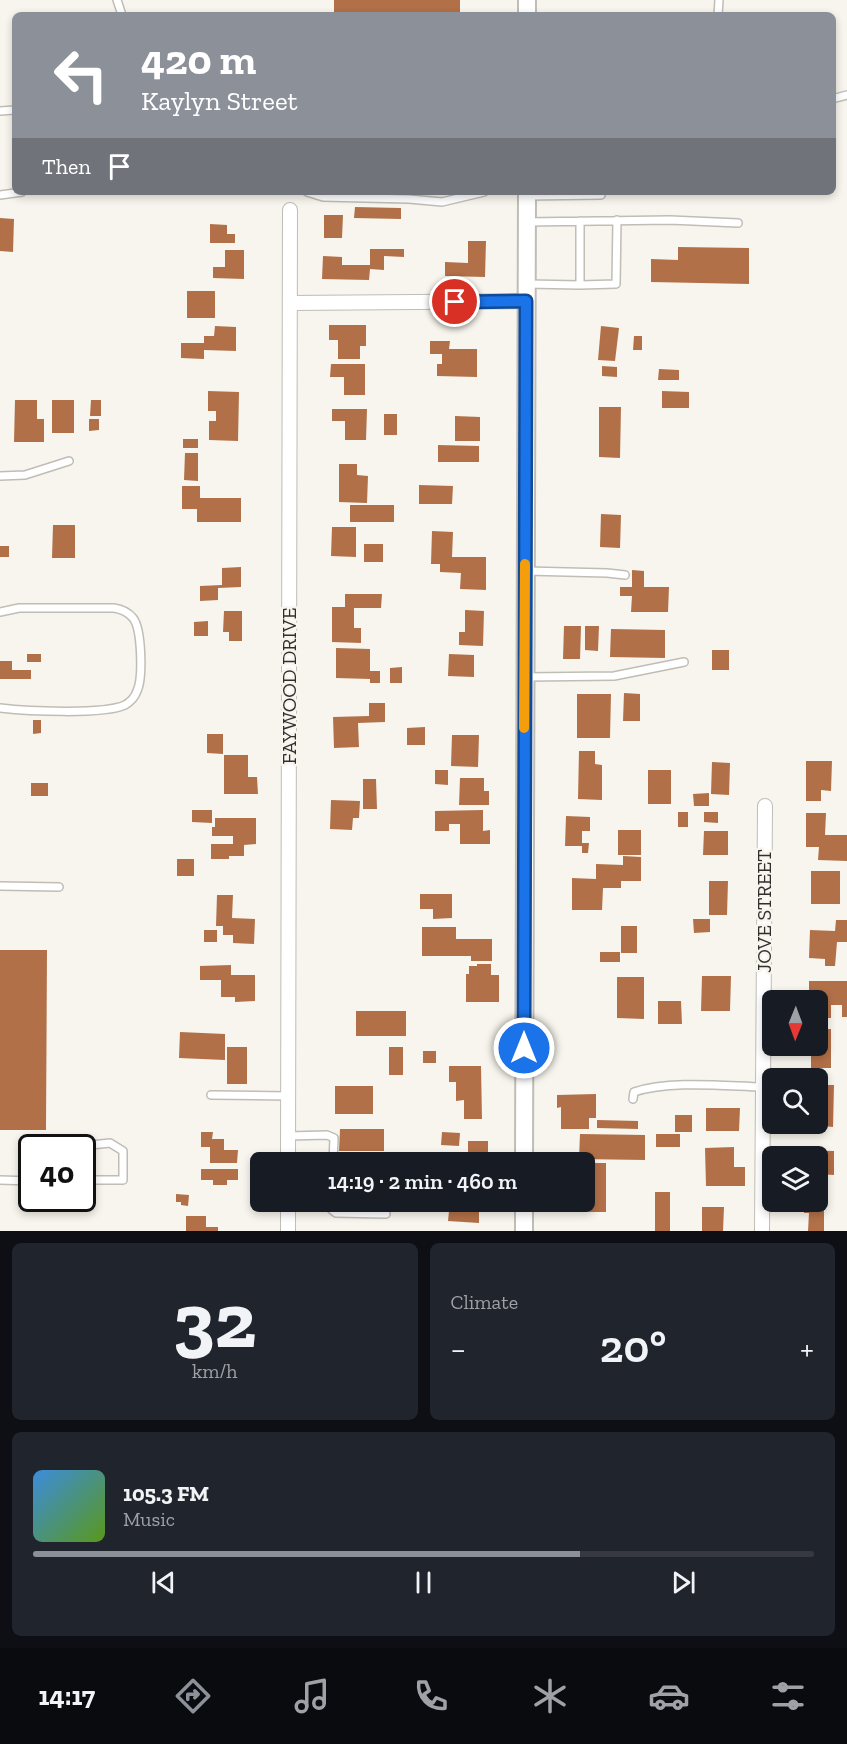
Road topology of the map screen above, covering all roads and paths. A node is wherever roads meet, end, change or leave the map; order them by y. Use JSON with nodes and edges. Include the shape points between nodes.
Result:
{"nodes":[{"id":1,"x":317,"y":195,"type":"edge"},
{"id":2,"x":471,"y":195,"type":"edge"},
{"id":3,"x":527,"y":195,"type":"edge"},
{"id":4,"x":290,"y":210,"type":"dead end"},
{"id":5,"x":617,"y":220,"type":"junction"},
{"id":6,"x":580,"y":221,"type":"junction"},
{"id":7,"x":526,"y":222,"type":"junction"},
{"id":8,"x":738,"y":223,"type":"dead end"},
{"id":9,"x":580,"y":285,"type":"junction"},
{"id":10,"x":526,"y":293,"type":"junction"},
{"id":11,"x":290,"y":303,"type":"junction"},
{"id":12,"x":69,"y":461,"type":"dead end"},
{"id":13,"x":0,"y":476,"type":"edge"},
{"id":14,"x":525,"y":571,"type":"junction"},
{"id":15,"x":625,"y":575,"type":"dead end"},
{"id":16,"x":0,"y":612,"type":"edge"},
{"id":17,"x":684,"y":662,"type":"dead end"},
{"id":18,"x":525,"y":677,"type":"junction"},
{"id":19,"x":0,"y":708,"type":"edge"},
{"id":20,"x":765,"y":806,"type":"dead end"},
{"id":21,"x":0,"y":886,"type":"edge"},
{"id":22,"x":60,"y":887,"type":"dead end"},
{"id":23,"x":763,"y":1068,"type":"edge"},
{"id":24,"x":762,"y":1087,"type":"edge"},
{"id":25,"x":211,"y":1095,"type":"dead end"},
{"id":26,"x":288,"y":1096,"type":"junction"},
{"id":27,"x":633,"y":1099,"type":"dead end"},
{"id":28,"x":763,"y":1134,"type":"edge"},
{"id":29,"x":288,"y":1136,"type":"junction"},
{"id":30,"x":96,"y":1144,"type":"edge"},
{"id":31,"x":288,"y":1152,"type":"edge"},
{"id":32,"x":333,"y":1152,"type":"edge"},
{"id":33,"x":524,"y":1152,"type":"edge"},
{"id":34,"x":0,"y":1180,"type":"edge"},
{"id":35,"x":96,"y":1180,"type":"edge"},
{"id":36,"x":18,"y":1181,"type":"edge"},
{"id":37,"x":288,"y":1212,"type":"edge"},
{"id":38,"x":335,"y":1212,"type":"edge"},
{"id":39,"x":524,"y":1212,"type":"edge"},
{"id":40,"x":386,"y":1214,"type":"dead end"},
{"id":41,"x":288,"y":1231,"type":"edge"},
{"id":42,"x":524,"y":1231,"type":"edge"},
{"id":43,"x":762,"y":1231,"type":"edge"}],
"edges":[{"from":1,"to":2,"type":"lane","via":[[442,202]]},
{"from":3,"to":7,"type":"street"},
{"from":4,"to":11,"type":"street","name":"FAYWOOD DRIVE"},
{"from":5,"to":6,"type":"lane"},
{"from":5,"to":8,"type":"lane"},
{"from":5,"to":9,"type":"lane","via":[[616,284]]},
{"from":6,"to":7,"type":"lane"},
{"from":6,"to":9,"type":"lane"},
{"from":7,"to":10,"type":"street"},
{"from":9,"to":10,"type":"lane"},
{"from":10,"to":11,"type":"street"},
{"from":10,"to":14,"type":"street"},
{"from":11,"to":26,"type":"street","name":"FAYWOOD DRIVE"},
{"from":12,"to":13,"type":"lane","via":[[25,475]]},
{"from":14,"to":15,"type":"lane"},
{"from":14,"to":18,"type":"street"},
{"from":16,"to":19,"type":"lane","via":[[19,608],[123,610],[138,628],[140,656],[137,691],[123,705],[107,710]]},
{"from":17,"to":18,"type":"lane","via":[[614,676]]},
{"from":18,"to":33,"type":"street"},
{"from":20,"to":23,"type":"street","name":"JOVE STREET"},
{"from":21,"to":22,"type":"lane"},
{"from":24,"to":27,"type":"lane","via":[[658,1086],[634,1092]]},
{"from":25,"to":26,"type":"lane"},
{"from":26,"to":29,"type":"street","name":"FAYWOOD DRIVE"},
{"from":28,"to":43,"type":"street","name":"JOVE STREET"},
{"from":29,"to":31,"type":"street","name":"FAYWOOD DRIVE"},
{"from":29,"to":32,"type":"lane","via":[[327,1135],[334,1138]]},
{"from":30,"to":35,"type":"lane","via":[[110,1143],[123,1151],[123,1180]]},
{"from":34,"to":36,"type":"lane"},
{"from":37,"to":41,"type":"street"},
{"from":38,"to":40,"type":"lane"},
{"from":39,"to":42,"type":"street"}]}
